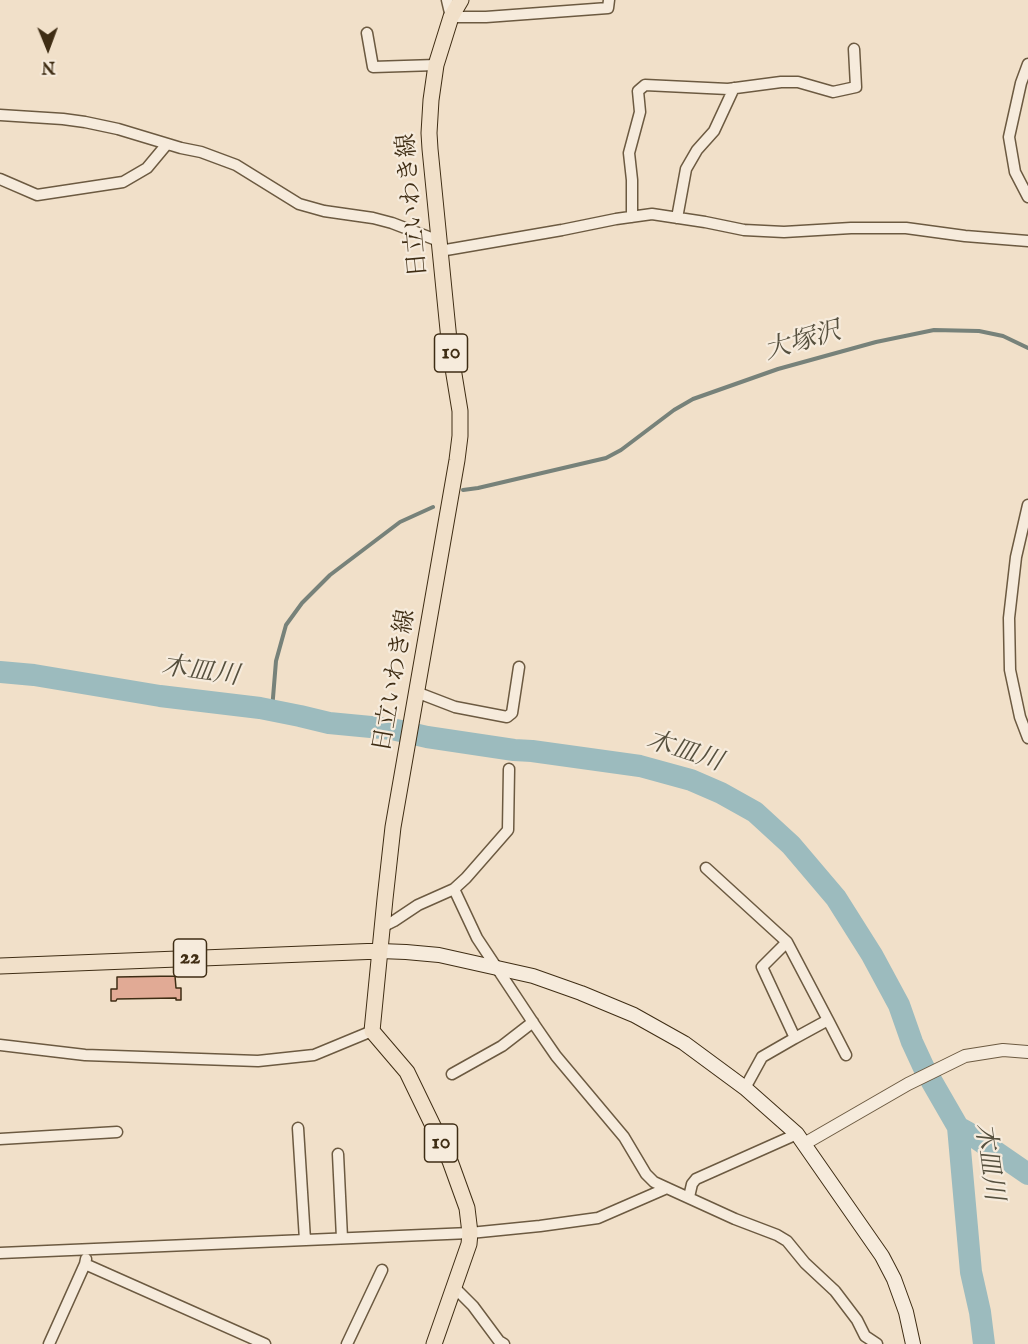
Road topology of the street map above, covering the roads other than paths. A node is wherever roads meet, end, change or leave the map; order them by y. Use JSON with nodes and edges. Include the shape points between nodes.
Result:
{"nodes":[{"id":1,"x":447,"y":0,"type":"edge"},
{"id":2,"x":461,"y":0,"type":"edge"},
{"id":3,"x":609,"y":0,"type":"edge"},
{"id":4,"x":451,"y":17,"type":"junction"},
{"id":5,"x":367,"y":33,"type":"dead end"},
{"id":6,"x":854,"y":49,"type":"dead end"},
{"id":7,"x":1028,"y":64,"type":"edge"},
{"id":8,"x":436,"y":65,"type":"junction"},
{"id":9,"x":734,"y":88,"type":"junction"},
{"id":10,"x":0,"y":115,"type":"edge"},
{"id":11,"x":167,"y":144,"type":"junction"},
{"id":12,"x":0,"y":179,"type":"edge"},
{"id":13,"x":1028,"y":196,"type":"edge"},
{"id":14,"x":632,"y":217,"type":"junction"},
{"id":15,"x":677,"y":218,"type":"junction"},
{"id":16,"x":1028,"y":242,"type":"edge"},
{"id":17,"x":440,"y":246,"type":"junction"},
{"id":18,"x":1028,"y":505,"type":"edge"},
{"id":19,"x":519,"y":668,"type":"dead end"},
{"id":20,"x":415,"y":700,"type":"junction"},
{"id":21,"x":1028,"y":738,"type":"edge"},
{"id":22,"x":509,"y":770,"type":"dead end"},
{"id":23,"x":706,"y":868,"type":"dead end"},
{"id":24,"x":454,"y":889,"type":"junction"},
{"id":25,"x":382,"y":927,"type":"junction"},
{"id":26,"x":787,"y":942,"type":"junction"},
{"id":27,"x":380,"y":951,"type":"junction"},
{"id":28,"x":0,"y":966,"type":"edge"},
{"id":29,"x":497,"y":968,"type":"junction"},
{"id":30,"x":828,"y":1020,"type":"junction"},
{"id":31,"x":533,"y":1022,"type":"junction"},
{"id":32,"x":372,"y":1031,"type":"junction"},
{"id":33,"x":795,"y":1038,"type":"junction"},
{"id":34,"x":0,"y":1045,"type":"edge"},
{"id":35,"x":1028,"y":1052,"type":"edge"},
{"id":36,"x":846,"y":1054,"type":"dead end"},
{"id":37,"x":452,"y":1074,"type":"dead end"},
{"id":38,"x":745,"y":1088,"type":"junction"},
{"id":39,"x":298,"y":1128,"type":"dead end"},
{"id":40,"x":117,"y":1132,"type":"dead end"},
{"id":41,"x":0,"y":1138,"type":"edge"},
{"id":42,"x":800,"y":1139,"type":"junction"},
{"id":43,"x":338,"y":1154,"type":"dead end"},
{"id":44,"x":667,"y":1188,"type":"junction"},
{"id":45,"x":689,"y":1197,"type":"junction"},
{"id":46,"x":470,"y":1233,"type":"junction"},
{"id":47,"x":342,"y":1239,"type":"junction"},
{"id":48,"x":305,"y":1240,"type":"junction"},
{"id":49,"x":87,"y":1250,"type":"junction"},
{"id":50,"x":0,"y":1253,"type":"edge"},
{"id":51,"x":85,"y":1264,"type":"junction"},
{"id":52,"x":382,"y":1270,"type":"dead end"},
{"id":53,"x":454,"y":1287,"type":"junction"},
{"id":54,"x":49,"y":1344,"type":"edge"},
{"id":55,"x":265,"y":1344,"type":"edge"},
{"id":56,"x":347,"y":1344,"type":"edge"},
{"id":57,"x":434,"y":1344,"type":"edge"},
{"id":58,"x":504,"y":1344,"type":"edge"},
{"id":59,"x":877,"y":1344,"type":"edge"},
{"id":60,"x":913,"y":1344,"type":"edge"}],
"edges":[{"from":1,"to":4,"type":"street"},
{"from":2,"to":4,"type":"main road","name":"日立いわき線","number":"10"},
{"from":3,"to":4,"type":"street","via":[[608,8]]},
{"from":4,"to":8,"type":"main road","name":"日立いわき線","number":"10"},
{"from":5,"to":8,"type":"street","via":[[373,66]]},
{"from":6,"to":9,"type":"street","via":[[856,87],[833,92],[798,82],[781,82]]},
{"from":7,"to":13,"type":"street","via":[[1009,137],[1015,172]]},
{"from":8,"to":17,"type":"main road","name":"日立いわき線","number":"10","via":[[429,133]]},
{"from":9,"to":14,"type":"street","via":[[645,85],[639,91],[640,112],[629,153]]},
{"from":9,"to":15,"type":"street","via":[[714,131],[686,169]]},
{"from":10,"to":11,"type":"street","via":[[85,122]]},
{"from":11,"to":12,"type":"street","via":[[147,168],[123,182],[37,195]]},
{"from":11,"to":17,"type":"street","via":[[236,165],[299,204],[392,223]]},
{"from":14,"to":15,"type":"street","via":[[652,214]]},
{"from":14,"to":17,"type":"street"},
{"from":15,"to":16,"type":"street","via":[[744,230],[906,228]]},
{"from":17,"to":20,"type":"main road","name":"日立いわき線","number":"10","via":[[460,436]]},
{"from":18,"to":21,"type":"street","via":[[1016,557],[1009,618],[1010,670]]},
{"from":19,"to":20,"type":"street","via":[[512,713],[507,717]]},
{"from":20,"to":25,"type":"main road","name":"日立いわき線","number":"10","via":[[393,827]]},
{"from":22,"to":24,"type":"street","via":[[508,830]]},
{"from":23,"to":26,"type":"street"},
{"from":24,"to":25,"type":"street"},
{"from":24,"to":29,"type":"street","via":[[477,938]]},
{"from":25,"to":27,"type":"main road","name":"日立いわき線","number":"10"},
{"from":26,"to":30,"type":"street"},
{"from":26,"to":33,"type":"street","via":[[762,967]]},
{"from":27,"to":28,"type":"main road","number":"22"},
{"from":27,"to":29,"type":"main road","via":[[439,955]]},
{"from":27,"to":32,"type":"main road","name":"日立いわき線","number":"10"},
{"from":29,"to":31,"type":"street"},
{"from":29,"to":38,"type":"main road","via":[[533,976],[634,1015],[684,1043]]},
{"from":30,"to":33,"type":"street"},
{"from":30,"to":36,"type":"street"},
{"from":31,"to":37,"type":"street","via":[[502,1046]]},
{"from":31,"to":44,"type":"street","via":[[556,1056],[624,1137],[646,1174]]},
{"from":32,"to":34,"type":"street","via":[[314,1055],[258,1061],[85,1054]]},
{"from":32,"to":46,"type":"main road","number":"10","via":[[407,1072],[462,1191]]},
{"from":33,"to":38,"type":"street","via":[[762,1058]]},
{"from":35,"to":42,"type":"street","via":[[1002,1050],[964,1056]]},
{"from":38,"to":42,"type":"main road"},
{"from":39,"to":48,"type":"street"},
{"from":40,"to":41,"type":"street"},
{"from":42,"to":45,"type":"street","via":[[696,1179]]},
{"from":42,"to":60,"type":"main road","via":[[887,1265],[906,1312]]},
{"from":43,"to":47,"type":"street"},
{"from":44,"to":45,"type":"street"},
{"from":44,"to":46,"type":"street","via":[[598,1218]]},
{"from":45,"to":59,"type":"street","via":[[788,1241],[835,1291],[865,1335]]},
{"from":46,"to":47,"type":"street"},
{"from":46,"to":53,"type":"main road","number":"10"},
{"from":47,"to":48,"type":"street"},
{"from":48,"to":49,"type":"street"},
{"from":49,"to":50,"type":"street"},
{"from":49,"to":51,"type":"street"},
{"from":51,"to":54,"type":"street"},
{"from":51,"to":55,"type":"street"},
{"from":52,"to":56,"type":"street"},
{"from":53,"to":57,"type":"main road","number":"10"},
{"from":53,"to":58,"type":"street"}]}
